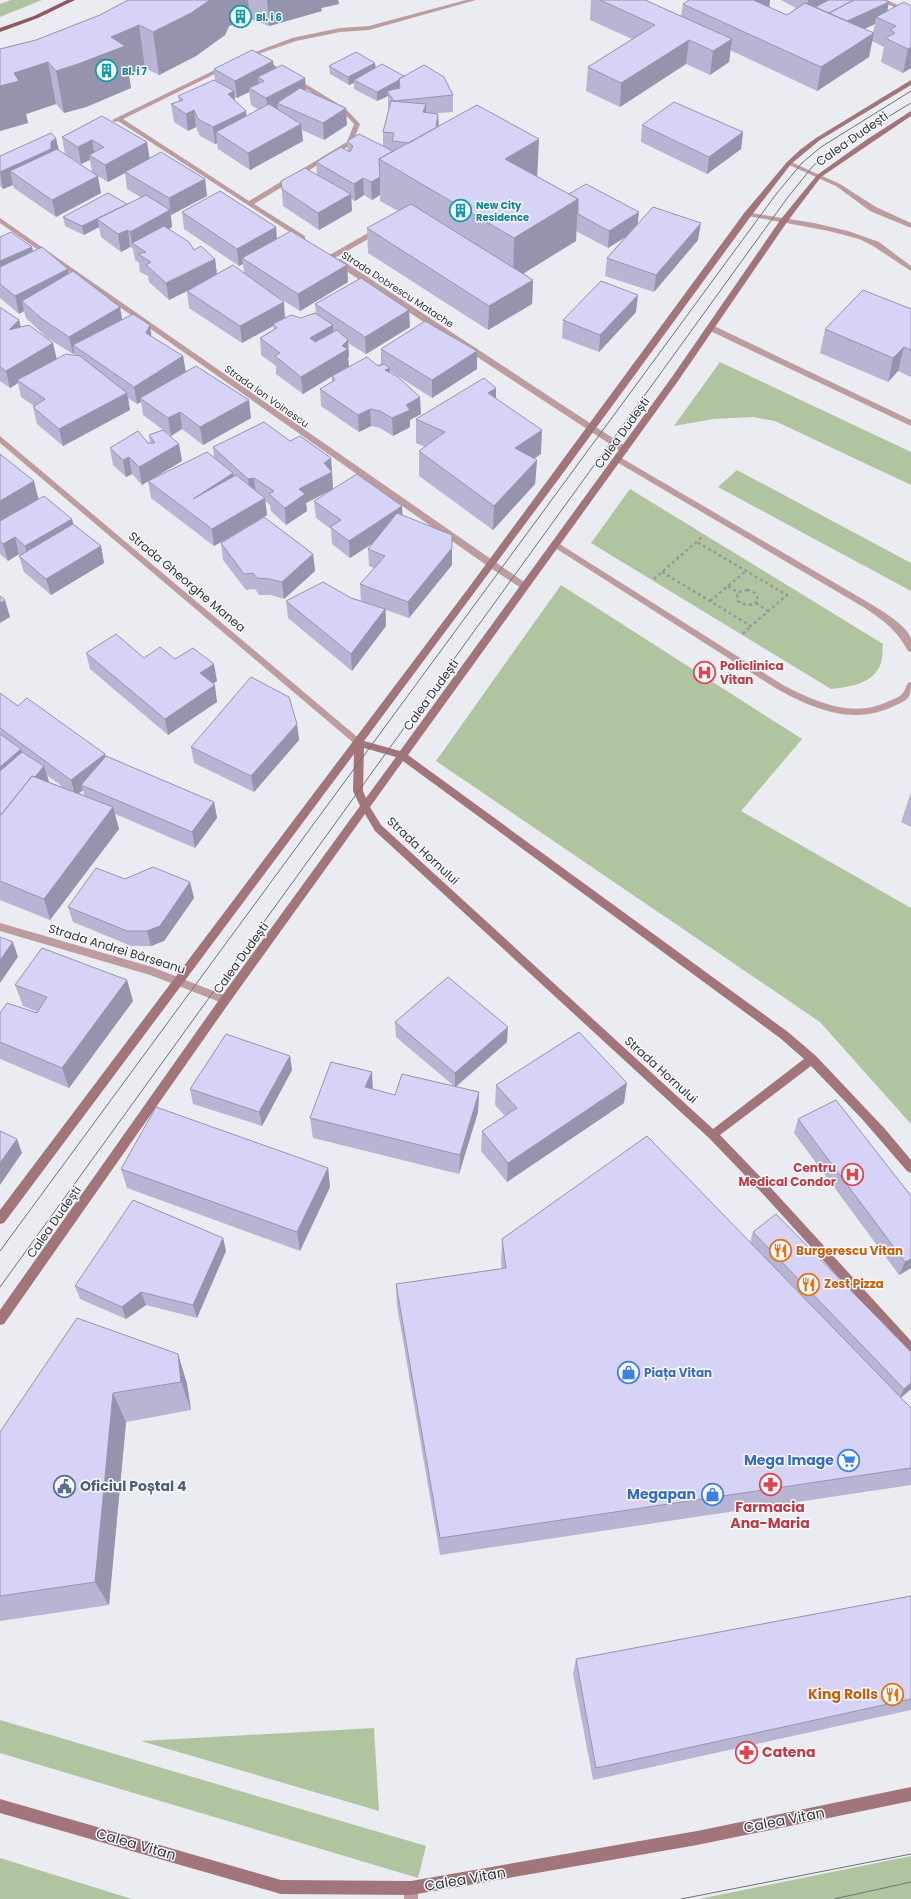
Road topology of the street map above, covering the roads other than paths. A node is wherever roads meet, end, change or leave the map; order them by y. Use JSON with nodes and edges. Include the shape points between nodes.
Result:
{"nodes":[{"id":1,"x":473,"y":0,"type":"edge"},
{"id":2,"x":882,"y":0,"type":"edge"},
{"id":3,"x":71,"y":1,"type":"edge"},
{"id":4,"x":911,"y":13,"type":"edge"},
{"id":5,"x":0,"y":30,"type":"edge"},
{"id":6,"x":252,"y":54,"type":"junction"},
{"id":7,"x":238,"y":61,"type":"edge"},
{"id":8,"x":231,"y":64,"type":"edge"},
{"id":9,"x":911,"y":82,"type":"edge"},
{"id":10,"x":911,"y":113,"type":"edge"},
{"id":11,"x":119,"y":119,"type":"junction"},
{"id":12,"x":105,"y":124,"type":"edge"},
{"id":13,"x":789,"y":163,"type":"junction"},
{"id":14,"x":819,"y":176,"type":"junction"},
{"id":15,"x":249,"y":204,"type":"junction"},
{"id":16,"x":748,"y":214,"type":"junction"},
{"id":17,"x":0,"y":220,"type":"edge"},
{"id":18,"x":784,"y":220,"type":"junction"},
{"id":19,"x":911,"y":226,"type":"edge"},
{"id":20,"x":385,"y":227,"type":"edge"},
{"id":21,"x":308,"y":242,"type":"edge"},
{"id":22,"x":911,"y":269,"type":"edge"},
{"id":23,"x":711,"y":328,"type":"junction"},
{"id":24,"x":911,"y":423,"type":"edge"},
{"id":25,"x":593,"y":429,"type":"junction"},
{"id":26,"x":0,"y":438,"type":"edge"},
{"id":27,"x":625,"y":450,"type":"junction"},
{"id":28,"x":618,"y":459,"type":"junction"},
{"id":29,"x":555,"y":544,"type":"junction"},
{"id":30,"x":492,"y":565,"type":"junction"},
{"id":31,"x":524,"y":586,"type":"junction"},
{"id":32,"x":911,"y":649,"type":"edge"},
{"id":33,"x":911,"y":684,"type":"edge"},
{"id":34,"x":359,"y":742,"type":"junction"},
{"id":35,"x":402,"y":755,"type":"junction"},
{"id":36,"x":365,"y":806,"type":"junction"},
{"id":37,"x":0,"y":927,"type":"edge"},
{"id":38,"x":177,"y":981,"type":"junction"},
{"id":39,"x":225,"y":1000,"type":"junction"},
{"id":40,"x":812,"y":1060,"type":"junction"},
{"id":41,"x":713,"y":1135,"type":"junction"},
{"id":42,"x":911,"y":1168,"type":"edge"},
{"id":43,"x":0,"y":1219,"type":"edge"},
{"id":44,"x":0,"y":1320,"type":"edge"},
{"id":45,"x":911,"y":1349,"type":"edge"},
{"id":46,"x":911,"y":1794,"type":"edge"},
{"id":47,"x":0,"y":1806,"type":"edge"},
{"id":48,"x":411,"y":1894,"type":"edge"}],
"edges":[{"from":1,"to":6,"type":"street","via":[[369,28],[340,30],[294,40]]},
{"from":2,"to":4,"type":"street"},
{"from":3,"to":5,"type":"main road"},
{"from":6,"to":7,"type":"street"},
{"from":6,"to":15,"type":"street","via":[[343,109],[357,124],[350,143]]},
{"from":8,"to":11,"type":"street"},
{"from":9,"to":13,"type":"main road","name":"Calea Dudești","via":[[818,139]]},
{"from":10,"to":14,"type":"main road","name":"Calea Dudești"},
{"from":11,"to":12,"type":"street"},
{"from":11,"to":15,"type":"street"},
{"from":13,"to":14,"type":"street"},
{"from":13,"to":16,"type":"main road","name":"Calea Dudești"},
{"from":14,"to":18,"type":"main road","name":"Calea Dudești"},
{"from":14,"to":19,"type":"street","via":[[838,185],[873,209]]},
{"from":15,"to":21,"type":"street"},
{"from":16,"to":18,"type":"street"},
{"from":16,"to":25,"type":"main road","name":"Calea Dudești"},
{"from":17,"to":30,"type":"street","name":"Strada Ion Voinescu"},
{"from":18,"to":22,"type":"street","via":[[826,228],[866,240]]},
{"from":18,"to":23,"type":"main road","name":"Calea Dudești"},
{"from":20,"to":25,"type":"street","name":"Strada Dobrescu Matache","via":[[328,255]]},
{"from":23,"to":24,"type":"street"},
{"from":23,"to":27,"type":"main road","name":"Calea Dudești"},
{"from":25,"to":27,"type":"street","name":"Strada Dobrescu Matache"},
{"from":25,"to":30,"type":"main road","name":"Calea Dudești"},
{"from":26,"to":34,"type":"street","name":"Strada Gheorghe Manea"},
{"from":27,"to":28,"type":"main road","name":"Calea Dudești"},
{"from":28,"to":29,"type":"main road","name":"Calea Dudești"},
{"from":28,"to":32,"type":"street","via":[[868,606],[899,630]]},
{"from":29,"to":31,"type":"main road","name":"Calea Dudești"},
{"from":29,"to":33,"type":"street","via":[[780,687],[817,705],[853,712],[875,710],[906,696]]},
{"from":30,"to":31,"type":"street","name":"Strada Ion Voinescu"},
{"from":30,"to":34,"type":"main road","name":"Calea Dudești"},
{"from":31,"to":35,"type":"main road","name":"Calea Dudești"},
{"from":34,"to":35,"type":"main road"},
{"from":34,"to":36,"type":"main road","name":"Strada Hornului","via":[[358,791]]},
{"from":34,"to":38,"type":"main road","name":"Calea Dudești"},
{"from":35,"to":36,"type":"main road","name":"Calea Dudești"},
{"from":35,"to":40,"type":"main road","via":[[778,1031]]},
{"from":36,"to":39,"type":"main road","name":"Calea Dudești"},
{"from":36,"to":41,"type":"main road","name":"Strada Hornului","via":[[378,828]]},
{"from":37,"to":38,"type":"street","name":"Strada Andrei Bârseanu","via":[[152,971]]},
{"from":38,"to":39,"type":"street","name":"Strada Andrei Bârseanu"},
{"from":38,"to":43,"type":"main road","name":"Calea Dudești"},
{"from":39,"to":44,"type":"main road","name":"Calea Dudești"},
{"from":40,"to":41,"type":"main road"},
{"from":40,"to":42,"type":"main road","via":[[886,1137]]},
{"from":41,"to":45,"type":"main road","name":"Strada Hornului"},
{"from":46,"to":48,"type":"main road","name":"Calea Vitan"},
{"from":47,"to":48,"type":"main road","name":"Calea Vitan","via":[[282,1887]]}]}
